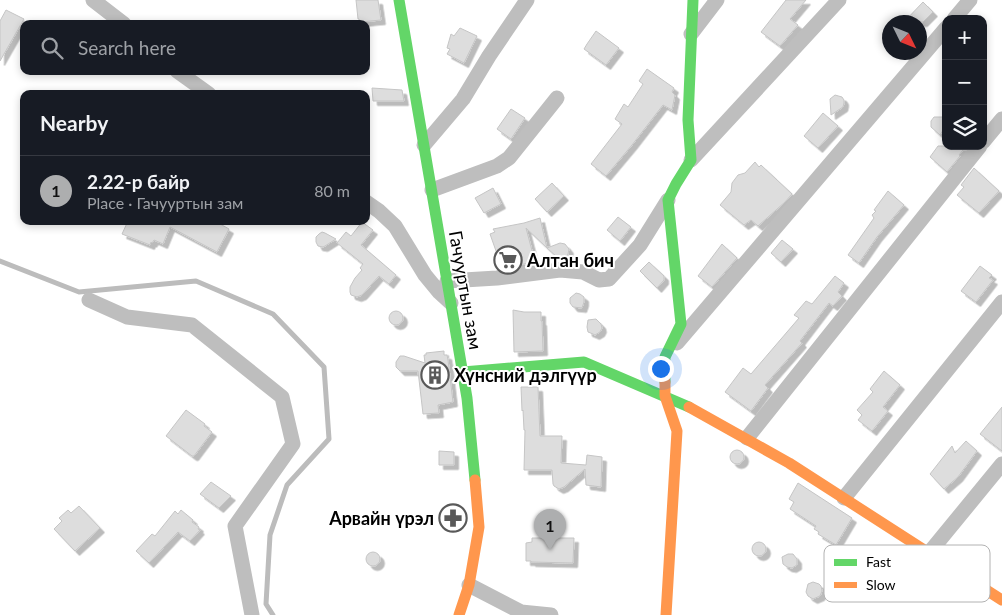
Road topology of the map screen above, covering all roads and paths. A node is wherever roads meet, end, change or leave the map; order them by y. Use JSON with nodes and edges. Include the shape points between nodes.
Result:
{"nodes":[{"id":1,"x":94,"y":0,"type":"edge"},
{"id":2,"x":399,"y":0,"type":"edge"},
{"id":3,"x":527,"y":0,"type":"edge"},
{"id":4,"x":693,"y":0,"type":"edge"},
{"id":5,"x":717,"y":0,"type":"edge"},
{"id":6,"x":839,"y":0,"type":"edge"},
{"id":7,"x":970,"y":0,"type":"edge"},
{"id":8,"x":957,"y":15,"type":"edge"},
{"id":9,"x":119,"y":20,"type":"edge"},
{"id":10,"x":942,"y":33,"type":"edge"},
{"id":11,"x":691,"y":34,"type":"junction"},
{"id":12,"x":182,"y":75,"type":"edge"},
{"id":13,"x":203,"y":90,"type":"edge"},
{"id":14,"x":557,"y":98,"type":"dead end"},
{"id":15,"x":1002,"y":119,"type":"edge"},
{"id":16,"x":987,"y":137,"type":"edge"},
{"id":17,"x":424,"y":144,"type":"junction"},
{"id":18,"x":977,"y":150,"type":"edge"},
{"id":19,"x":691,"y":160,"type":"junction"},
{"id":20,"x":432,"y":190,"type":"junction"},
{"id":21,"x":668,"y":200,"type":"junction"},
{"id":22,"x":370,"y":205,"type":"edge"},
{"id":23,"x":447,"y":280,"type":"junction"},
{"id":24,"x":89,"y":300,"type":"dead end"},
{"id":25,"x":451,"y":302,"type":"junction"},
{"id":26,"x":1002,"y":302,"type":"edge"},
{"id":27,"x":665,"y":356,"type":"junction"},
{"id":28,"x":463,"y":372,"type":"junction"},
{"id":29,"x":665,"y":396,"type":"junction"},
{"id":30,"x":747,"y":438,"type":"junction"},
{"id":31,"x":1002,"y":464,"type":"edge"},
{"id":32,"x":844,"y":498,"type":"junction"},
{"id":33,"x":917,"y":545,"type":"edge"},
{"id":34,"x":936,"y":545,"type":"edge"},
{"id":35,"x":468,"y":585,"type":"junction"},
{"id":36,"x":990,"y":592,"type":"edge"},
{"id":37,"x":1002,"y":600,"type":"edge"},
{"id":38,"x":252,"y":615,"type":"edge"},
{"id":39,"x":459,"y":615,"type":"edge"},
{"id":40,"x":551,"y":615,"type":"edge"},
{"id":41,"x":666,"y":615,"type":"edge"}],
"edges":[{"from":1,"to":9,"type":"street"},
{"from":2,"to":17,"type":"street","name":"Гачууртын зам"},
{"from":3,"to":17,"type":"street","via":[[463,99]]},
{"from":4,"to":11,"type":"street"},
{"from":5,"to":11,"type":"street"},
{"from":6,"to":19,"type":"street"},
{"from":7,"to":8,"type":"street"},
{"from":10,"to":27,"type":"street"},
{"from":11,"to":19,"type":"street","via":[[688,120]]},
{"from":12,"to":13,"type":"street"},
{"from":14,"to":20,"type":"street","via":[[509,158],[497,166]]},
{"from":15,"to":16,"type":"street"},
{"from":17,"to":20,"type":"street","name":"Гачууртын зам"},
{"from":18,"to":30,"type":"street"},
{"from":19,"to":21,"type":"street"},
{"from":20,"to":23,"type":"street","name":"Гачууртын зам"},
{"from":21,"to":23,"type":"street","via":[[640,246],[609,279],[599,280],[583,272],[560,270]]},
{"from":21,"to":27,"type":"street","via":[[681,324]]},
{"from":22,"to":25,"type":"street","via":[[395,226],[425,275]]},
{"from":23,"to":25,"type":"street","name":"Гачууртын зам"},
{"from":24,"to":38,"type":"street","via":[[127,317],[192,325],[282,397],[294,444],[235,526]]},
{"from":25,"to":28,"type":"street","name":"Гачууртын зам"},
{"from":26,"to":32,"type":"street"},
{"from":27,"to":29,"type":"street"},
{"from":28,"to":29,"type":"street","via":[[584,362]]},
{"from":28,"to":35,"type":"street","name":"Гачууртын зам","via":[[479,526]]},
{"from":29,"to":30,"type":"street"},
{"from":29,"to":41,"type":"street","via":[[677,431]]},
{"from":30,"to":32,"type":"street"},
{"from":31,"to":34,"type":"street"},
{"from":32,"to":33,"type":"street"},
{"from":35,"to":39,"type":"street","name":"Гачууртын зам"},
{"from":35,"to":40,"type":"street","via":[[521,612]]},
{"from":36,"to":37,"type":"street"}]}
